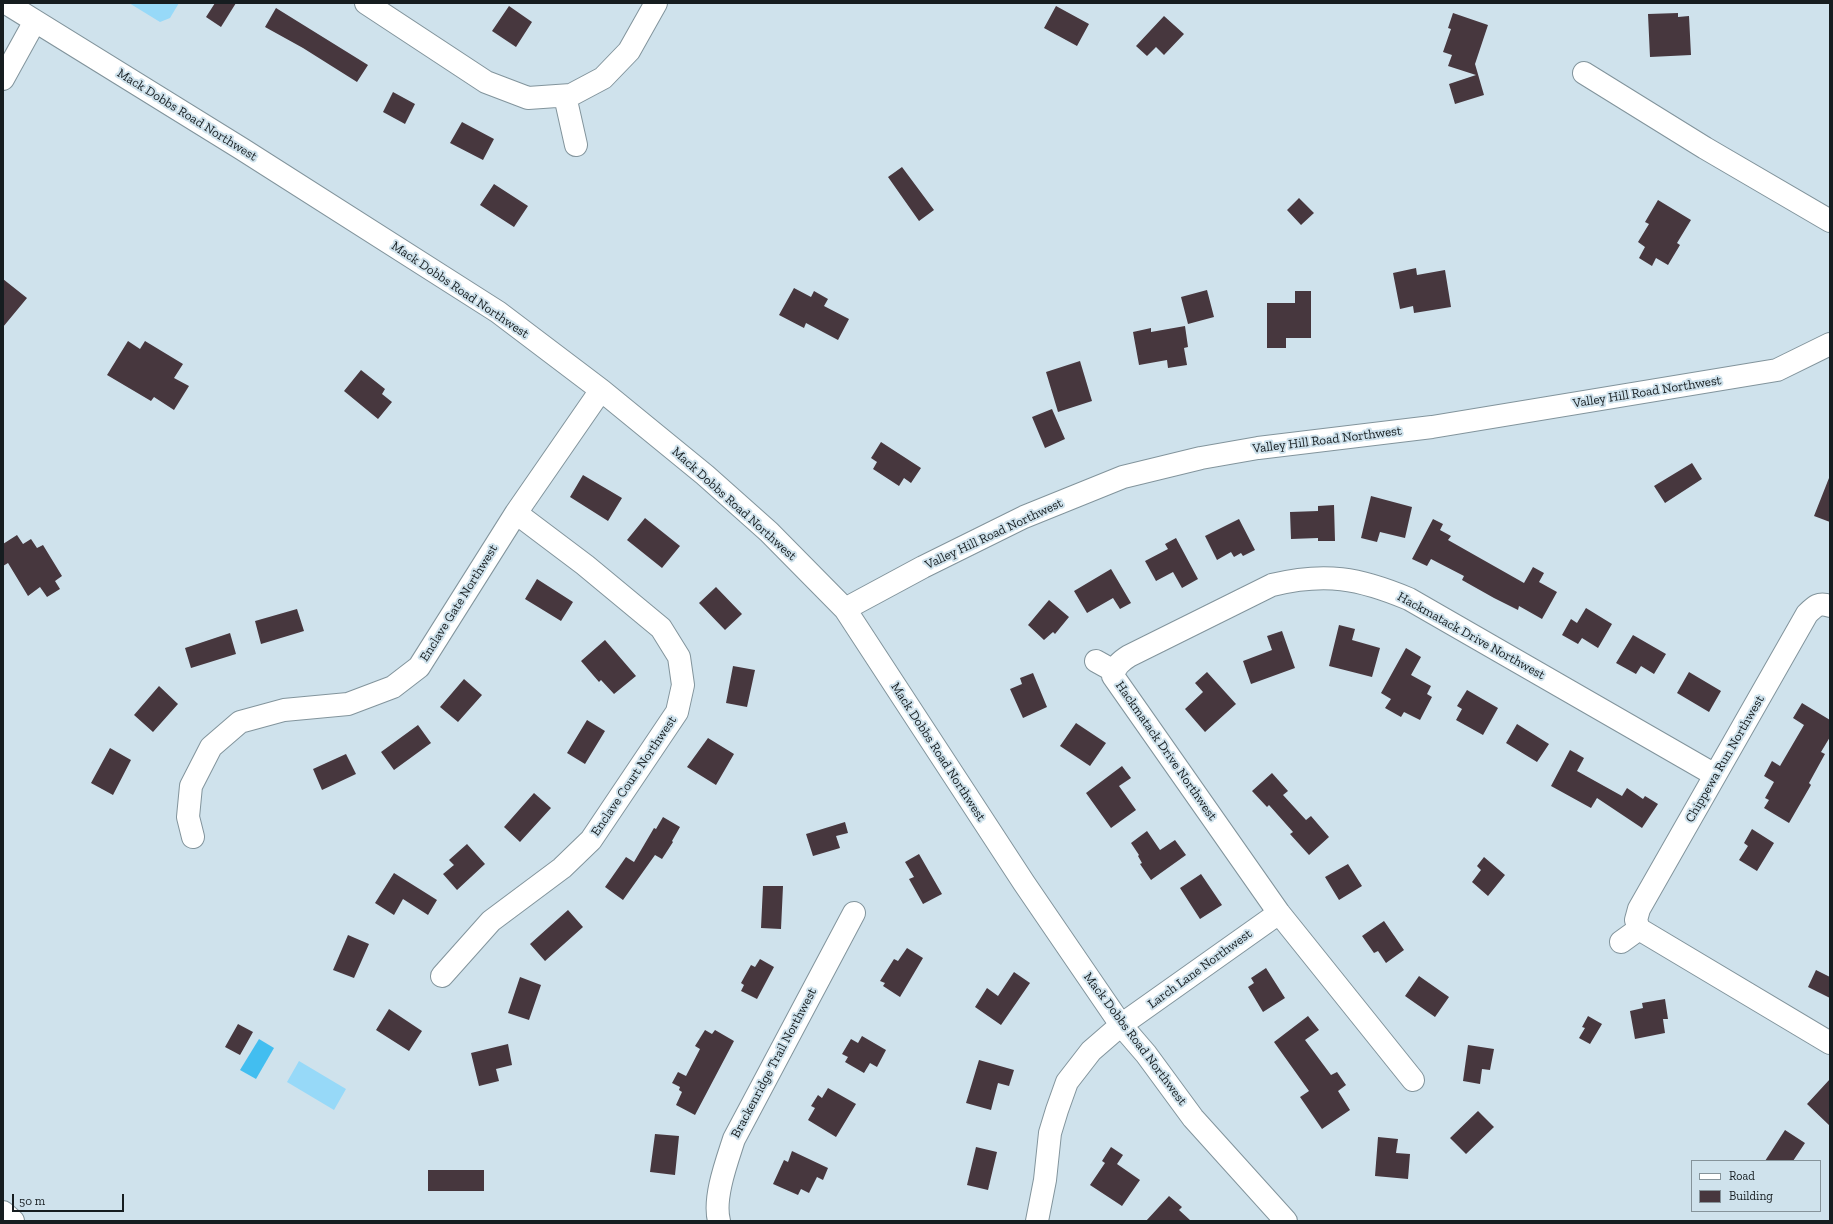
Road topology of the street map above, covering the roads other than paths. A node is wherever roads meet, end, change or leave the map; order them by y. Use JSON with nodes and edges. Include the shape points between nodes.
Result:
{"nodes":[{"id":1,"x":6,"y":3,"type":"edge"},
{"id":2,"x":366,"y":3,"type":"edge"},
{"id":3,"x":656,"y":3,"type":"edge"},
{"id":4,"x":35,"y":21,"type":"junction"},
{"id":5,"x":1584,"y":73,"type":"dead end"},
{"id":6,"x":3,"y":79,"type":"edge"},
{"id":7,"x":565,"y":96,"type":"junction"},
{"id":8,"x":576,"y":145,"type":"dead end"},
{"id":9,"x":1830,"y":221,"type":"edge"},
{"id":10,"x":1830,"y":344,"type":"edge"},
{"id":11,"x":601,"y":390,"type":"junction"},
{"id":12,"x":516,"y":513,"type":"junction"},
{"id":13,"x":1830,"y":606,"type":"edge"},
{"id":14,"x":845,"y":609,"type":"junction"},
{"id":15,"x":1715,"y":775,"type":"junction"},
{"id":16,"x":193,"y":837,"type":"dead end"},
{"id":17,"x":854,"y":913,"type":"dead end"},
{"id":18,"x":1279,"y":913,"type":"junction"},
{"id":19,"x":1639,"y":929,"type":"junction"},
{"id":20,"x":1622,"y":942,"type":"dead end"},
{"id":21,"x":442,"y":976,"type":"dead end"},
{"id":22,"x":1121,"y":1025,"type":"junction"},
{"id":23,"x":1830,"y":1043,"type":"edge"},
{"id":24,"x":1413,"y":1080,"type":"dead end"},
{"id":25,"x":3,"y":1212,"type":"edge"},
{"id":26,"x":13,"y":1221,"type":"edge"},
{"id":27,"x":720,"y":1221,"type":"edge"},
{"id":28,"x":1036,"y":1221,"type":"edge"},
{"id":29,"x":1286,"y":1221,"type":"edge"}],
"edges":[{"from":1,"to":4,"type":"street","name":"Mack Dobbs Road Northwest"},
{"from":2,"to":7,"type":"street","via":[[486,82],[528,98]]},
{"from":3,"to":7,"type":"street","via":[[629,51],[603,78]]},
{"from":4,"to":6,"type":"street"},
{"from":4,"to":11,"type":"street","name":"Mack Dobbs Road Northwest","via":[[498,312]]},
{"from":5,"to":9,"type":"street"},
{"from":7,"to":8,"type":"street"},
{"from":10,"to":14,"type":"street","name":"Valley Hill Road Northwest","via":[[1777,370],[1432,427],[1258,448],[1201,458],[1123,477],[1024,517]]},
{"from":11,"to":12,"type":"street","name":"Enclave Gate Northwest"},
{"from":11,"to":14,"type":"street","name":"Mack Dobbs Road Northwest","via":[[705,475],[769,532]]},
{"from":12,"to":16,"type":"street","name":"Enclave Gate Northwest","via":[[419,667],[393,687],[348,704],[284,710],[240,722],[211,747],[191,786],[188,817]]},
{"from":12,"to":21,"type":"street","name":"Enclave Court Northwest","via":[[585,565],[661,628],[679,657],[683,685],[677,712],[591,840],[562,868],[491,921]]},
{"from":13,"to":15,"type":"street","name":"Chippewa Run Northwest","via":[[1822,603],[1814,606],[1807,614]]},
{"from":14,"to":22,"type":"street","name":"Mack Dobbs Road Northwest","via":[[1011,863]]},
{"from":15,"to":18,"type":"street","name":"Hackmatack Drive Northwest","via":[[1409,599],[1354,580],[1324,577],[1272,585],[1129,656],[1120,663],[1105,666]]},
{"from":15,"to":19,"type":"street","name":"Chippewa Run Northwest","via":[[1639,909],[1636,920]]},
{"from":17,"to":27,"type":"street","name":"Brackenridge Trail Northwest","via":[[734,1139],[723,1172],[719,1200]]},
{"from":18,"to":22,"type":"street","name":"Larch Lane Northwest"},
{"from":18,"to":24,"type":"street","name":"Hackmatack Drive Northwest"},
{"from":19,"to":20,"type":"street"},
{"from":19,"to":23,"type":"street"},
{"from":22,"to":28,"type":"street","name":"Larch Lane Northwest","via":[[1091,1051],[1067,1082],[1050,1133],[1045,1180]]},
{"from":22,"to":29,"type":"street","name":"Mack Dobbs Road Northwest","via":[[1146,1054],[1193,1118]]},
{"from":25,"to":26,"type":"street"}]}
